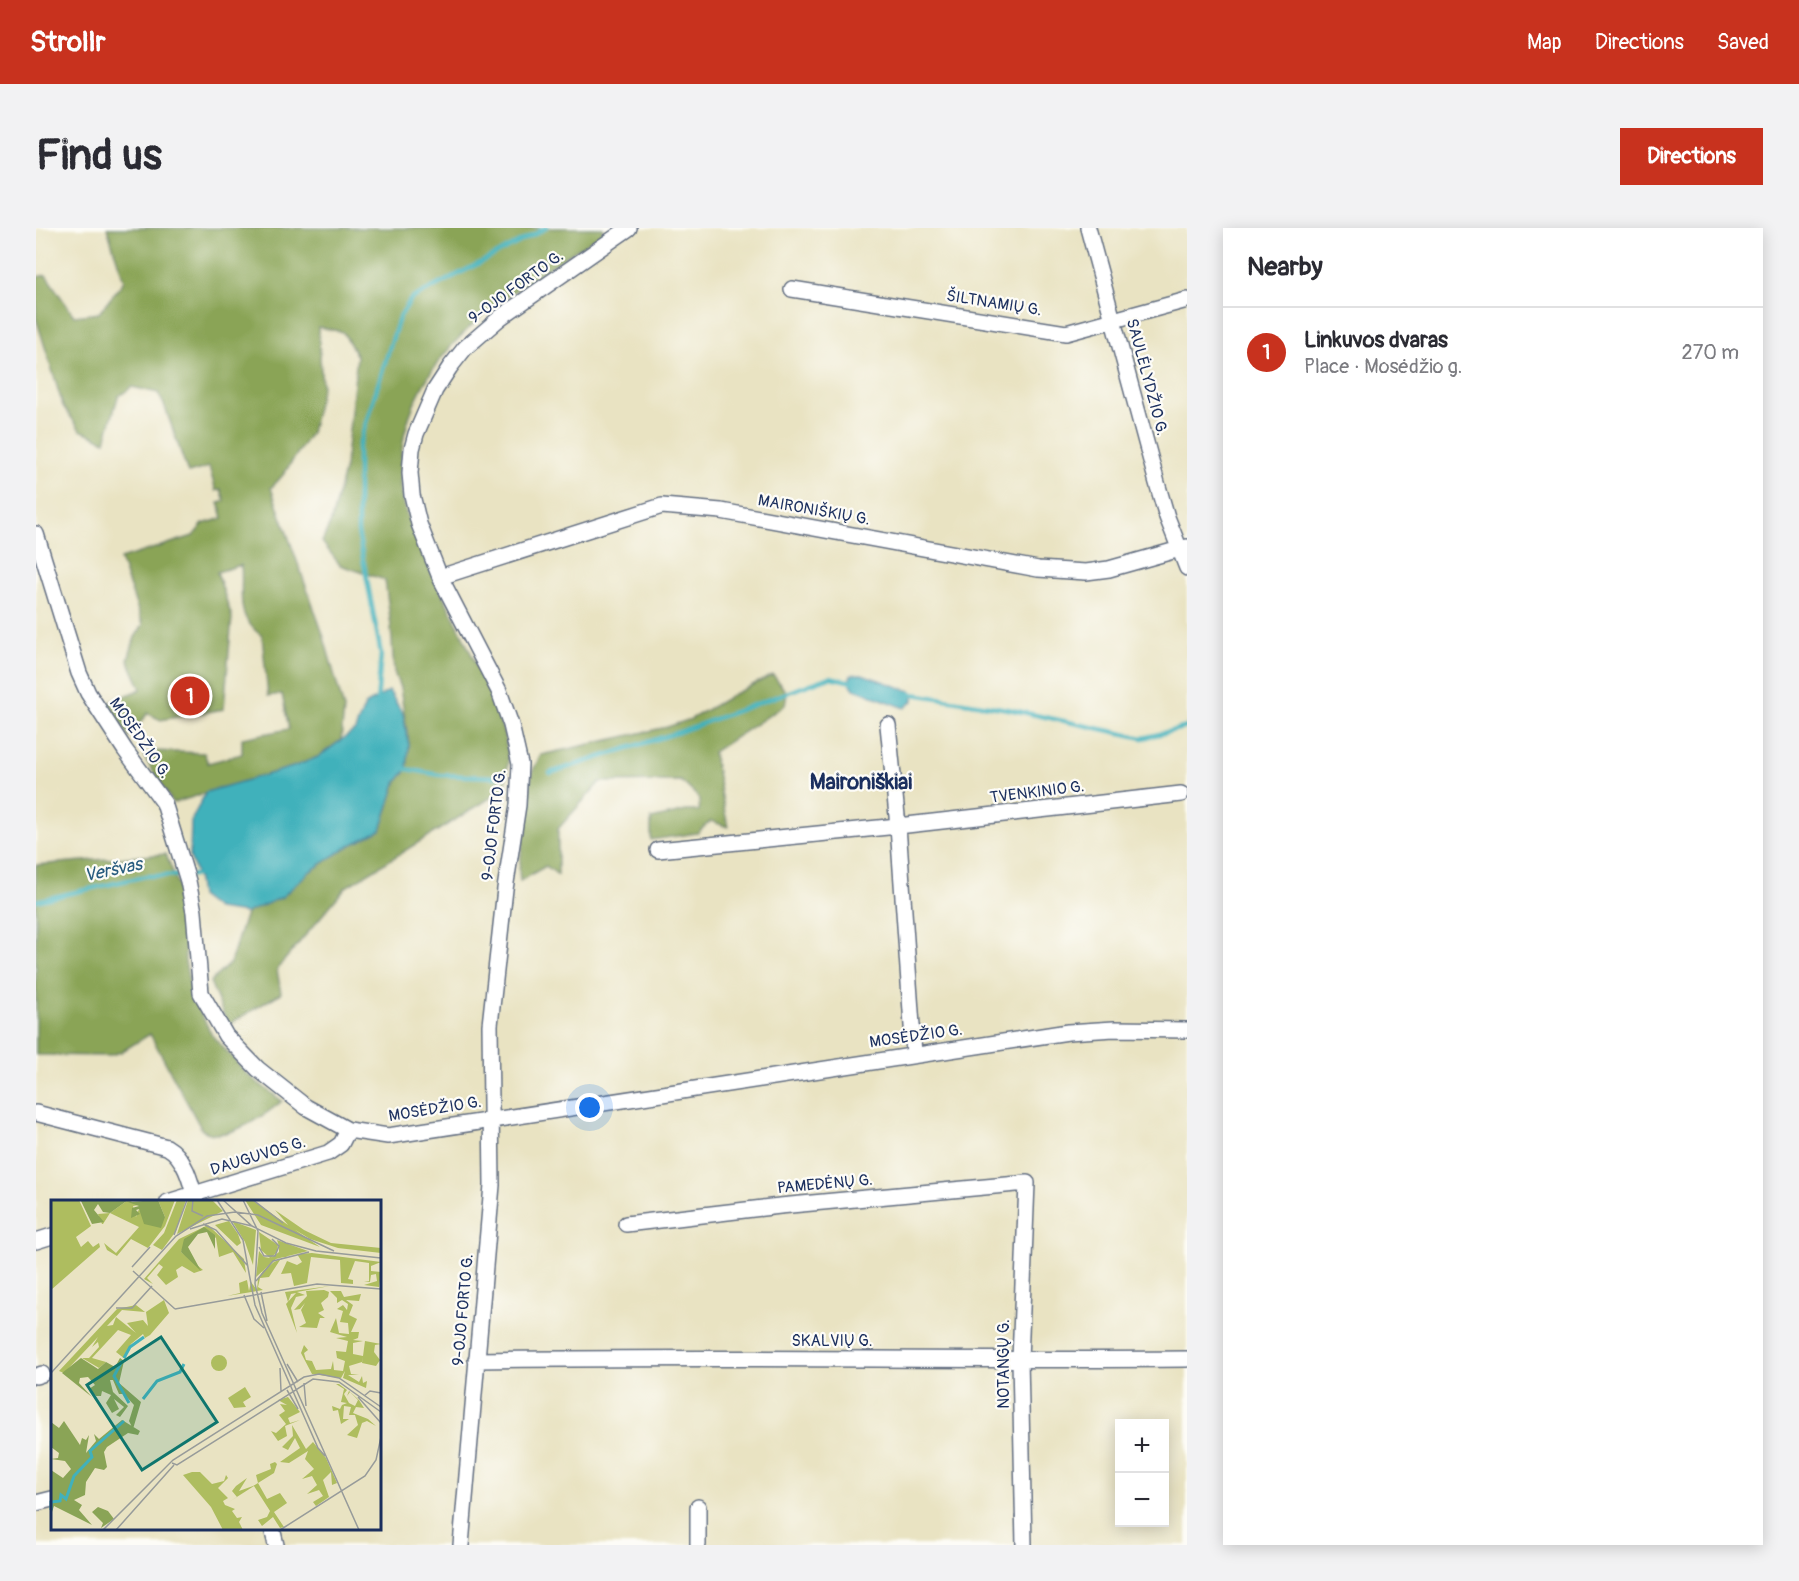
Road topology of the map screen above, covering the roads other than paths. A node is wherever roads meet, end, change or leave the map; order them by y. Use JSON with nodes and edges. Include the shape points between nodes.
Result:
{"nodes":[{"id":1,"x":630,"y":228,"type":"edge"},
{"id":2,"x":1088,"y":228,"type":"edge"},
{"id":3,"x":792,"y":290,"type":"dead end"},
{"id":4,"x":1187,"y":300,"type":"edge"},
{"id":5,"x":1113,"y":321,"type":"junction"},
{"id":6,"x":36,"y":534,"type":"edge"},
{"id":7,"x":1183,"y":548,"type":"edge"},
{"id":8,"x":1187,"y":568,"type":"edge"},
{"id":9,"x":440,"y":577,"type":"junction"},
{"id":10,"x":888,"y":725,"type":"dead end"},
{"id":11,"x":1181,"y":794,"type":"dead end"},
{"id":12,"x":898,"y":826,"type":"junction"},
{"id":13,"x":658,"y":850,"type":"dead end"},
{"id":14,"x":1187,"y":1030,"type":"edge"},
{"id":15,"x":914,"y":1054,"type":"junction"},
{"id":16,"x":36,"y":1113,"type":"edge"},
{"id":17,"x":491,"y":1118,"type":"junction"},
{"id":18,"x":348,"y":1130,"type":"junction"},
{"id":19,"x":1027,"y":1183,"type":"joint"},
{"id":20,"x":195,"y":1198,"type":"edge"},
{"id":21,"x":626,"y":1224,"type":"dead end"},
{"id":22,"x":51,"y":1236,"type":"edge"},
{"id":23,"x":36,"y":1241,"type":"edge"},
{"id":24,"x":1187,"y":1359,"type":"edge"},
{"id":25,"x":476,"y":1360,"type":"junction"},
{"id":26,"x":1020,"y":1360,"type":"junction"},
{"id":27,"x":51,"y":1499,"type":"edge"},
{"id":28,"x":36,"y":1503,"type":"edge"},
{"id":29,"x":698,"y":1507,"type":"dead end"},
{"id":30,"x":272,"y":1530,"type":"edge"},
{"id":31,"x":276,"y":1545,"type":"edge"},
{"id":32,"x":461,"y":1545,"type":"edge"},
{"id":33,"x":698,"y":1545,"type":"edge"},
{"id":34,"x":1024,"y":1545,"type":"edge"}],
"edges":[{"from":1,"to":9,"type":"street","name":"9-OJO FORTO G.","via":[[481,333],[435,390],[416,434],[410,473],[419,524]]},
{"from":2,"to":5,"type":"street","name":"SAULĖLYDŽIO G."},
{"from":3,"to":5,"type":"street","name":"ŠILTNAMIŲ G.","via":[[1066,333]]},
{"from":4,"to":5,"type":"street","name":"ŠILTNAMIŲ G."},
{"from":5,"to":7,"type":"street","name":"SAULĖLYDŽIO G.","via":[[1157,483]]},
{"from":6,"to":18,"type":"street","name":"MOSĖDŽIO G.","via":[[88,693],[164,802],[188,881],[201,993],[226,1036],[258,1069],[306,1107]]},
{"from":7,"to":8,"type":"street","name":"SAULĖLYDŽIO G."},
{"from":7,"to":9,"type":"street","name":"MAIRONIŠKIŲ G.","via":[[1109,569],[1066,572],[721,511],[662,506]]},
{"from":9,"to":17,"type":"street","name":"9-OJO FORTO G.","via":[[499,691],[520,764],[490,1025]]},
{"from":10,"to":12,"type":"street"},
{"from":11,"to":12,"type":"street","name":"TVENKINIO G."},
{"from":12,"to":13,"type":"street","name":"TVENKINIO G."},
{"from":12,"to":15,"type":"street"},
{"from":14,"to":15,"type":"street","name":"MOSĖDŽIO G.","via":[[1068,1032]]},
{"from":15,"to":17,"type":"street","name":"MOSĖDŽIO G."},
{"from":16,"to":20,"type":"street","via":[[175,1151]]},
{"from":17,"to":18,"type":"street","name":"MOSĖDŽIO G.","via":[[388,1136]]},
{"from":17,"to":25,"type":"street","name":"9-OJO FORTO G.","via":[[492,1185]]},
{"from":18,"to":20,"type":"street","name":"DAUGUVOS G.","via":[[341,1144],[328,1154]]},
{"from":19,"to":21,"type":"street","name":"PAMEDĖNŲ G."},
{"from":19,"to":26,"type":"street","name":"NOTANGŲ G."},
{"from":22,"to":23,"type":"street"},
{"from":24,"to":26,"type":"street","name":"SKALVIŲ G."},
{"from":25,"to":26,"type":"street","name":"SKALVIŲ G."},
{"from":25,"to":32,"type":"street","name":"9-OJO FORTO G."},
{"from":26,"to":34,"type":"street","name":"NOTANGŲ G."},
{"from":27,"to":28,"type":"street"},
{"from":29,"to":33,"type":"street"},
{"from":30,"to":31,"type":"street"}]}
